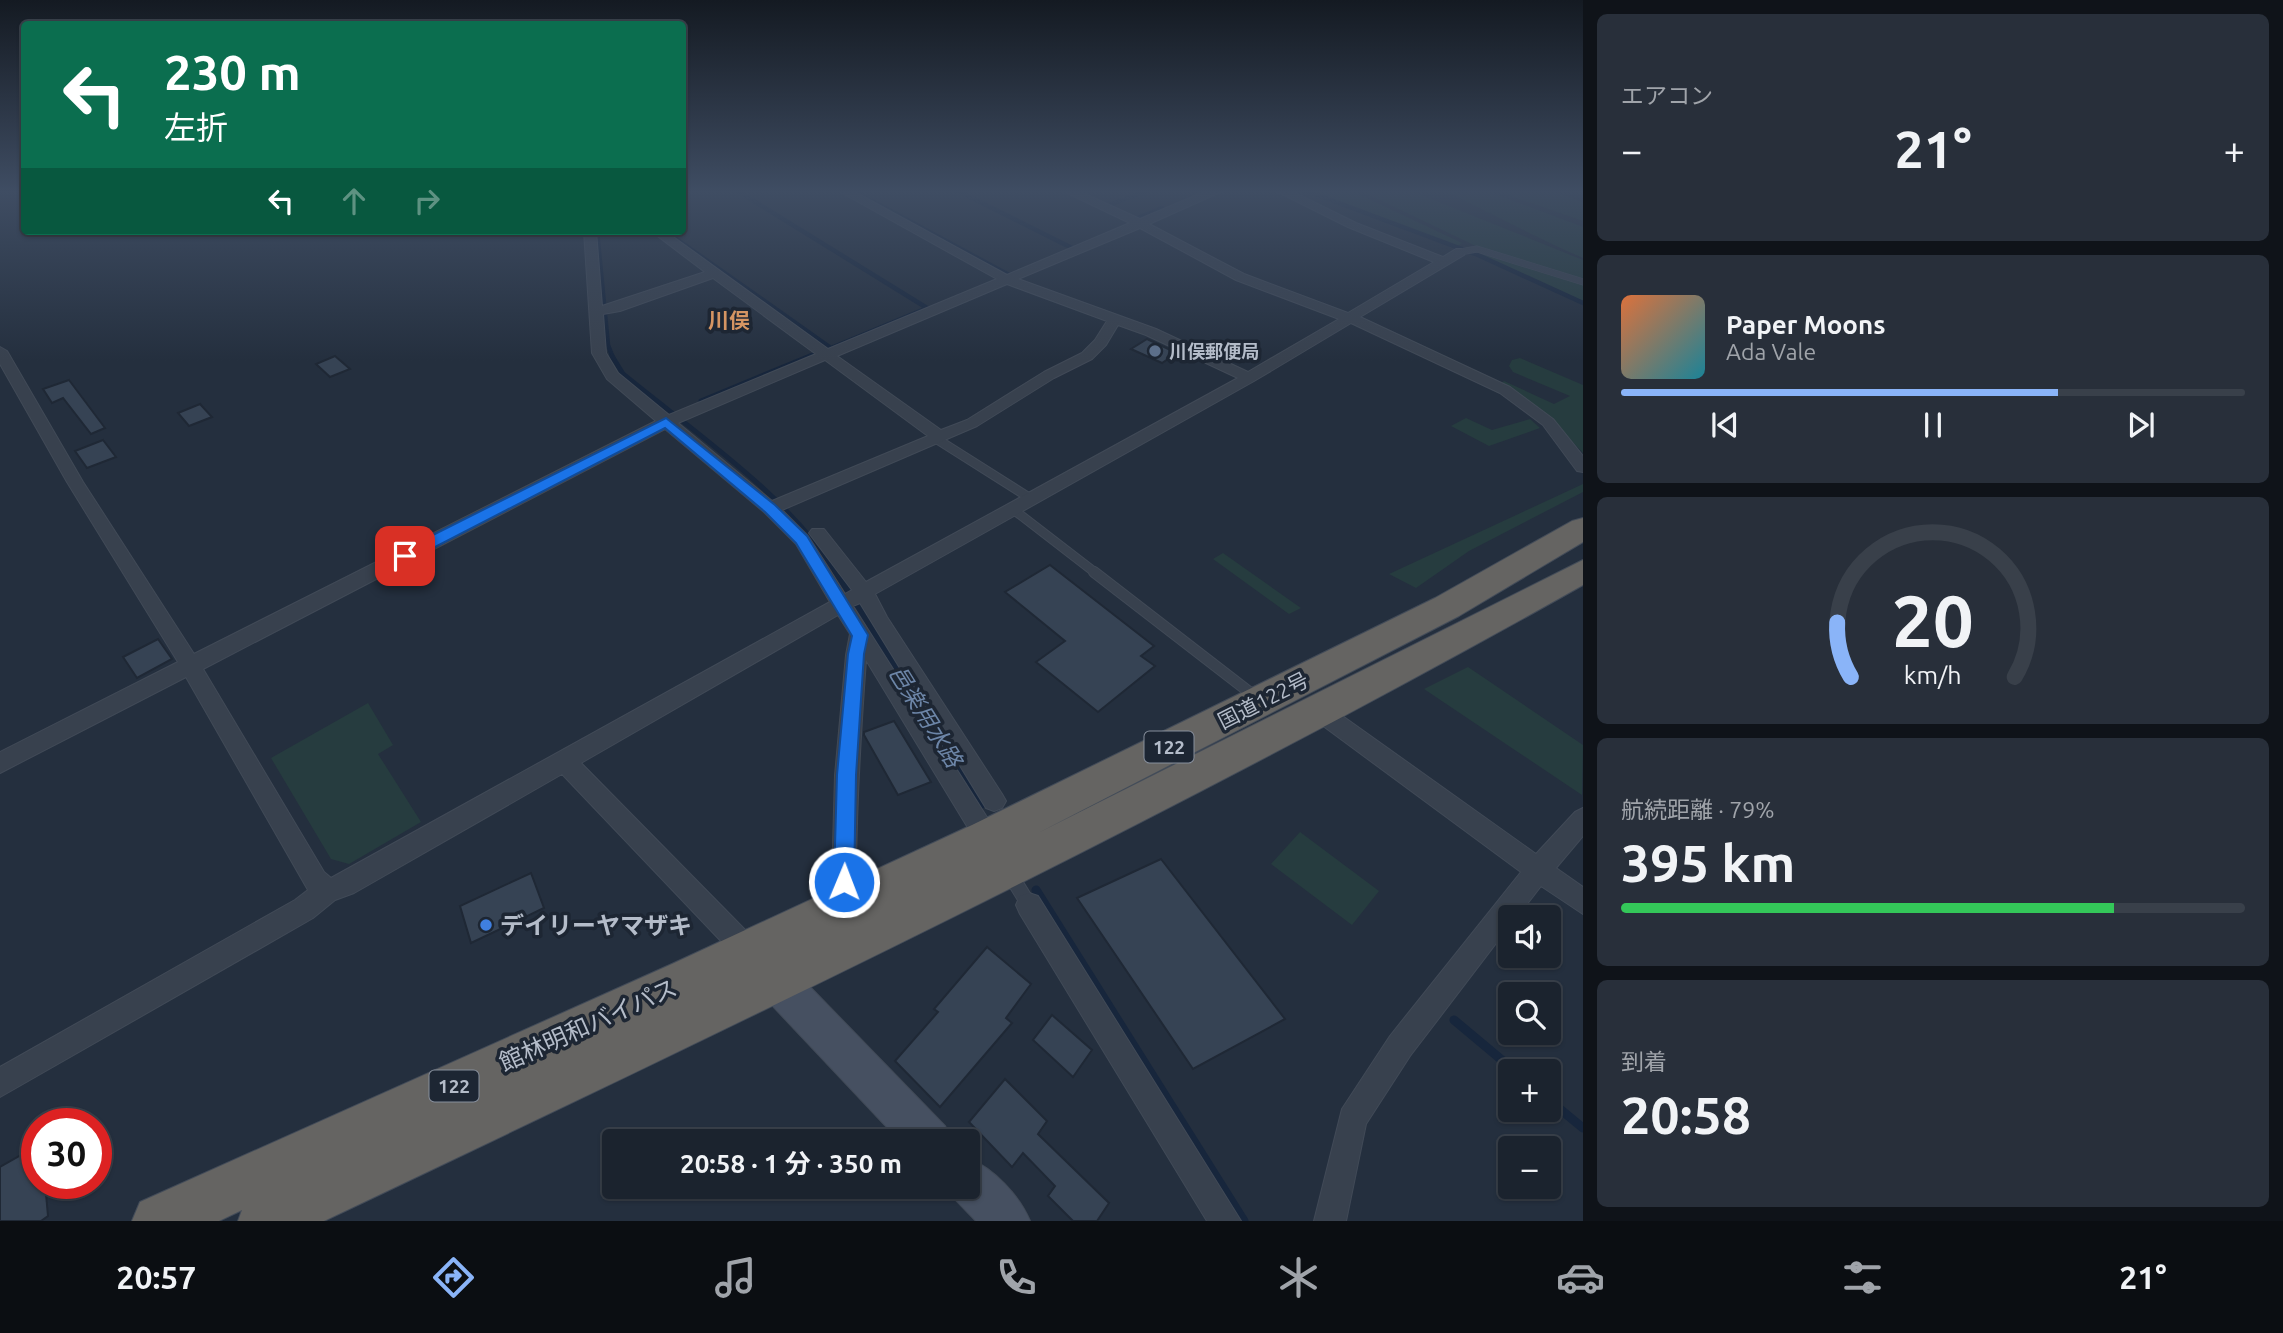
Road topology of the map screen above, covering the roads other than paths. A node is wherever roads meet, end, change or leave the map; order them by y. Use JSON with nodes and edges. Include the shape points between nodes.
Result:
{"nodes":[{"id":1,"x":591,"y":247,"type":"edge"},
{"id":2,"x":679,"y":247,"type":"edge"},
{"id":3,"x":947,"y":247,"type":"edge"},
{"id":4,"x":1086,"y":247,"type":"edge"},
{"id":5,"x":1184,"y":247,"type":"edge"},
{"id":6,"x":1407,"y":247,"type":"edge"},
{"id":7,"x":1460,"y":252,"type":"joint"},
{"id":8,"x":1445,"y":262,"type":"junction"},
{"id":9,"x":715,"y":273,"type":"junction"},
{"id":10,"x":1008,"y":280,"type":"junction"},
{"id":11,"x":1583,"y":282,"type":"edge"},
{"id":12,"x":595,"y":311,"type":"junction"},
{"id":13,"x":1115,"y":318,"type":"junction"},
{"id":14,"x":1350,"y":319,"type":"junction"},
{"id":15,"x":0,"y":351,"type":"edge"},
{"id":16,"x":828,"y":355,"type":"junction"},
{"id":17,"x":1249,"y":378,"type":"junction"},
{"id":18,"x":666,"y":422,"type":"junction"},
{"id":19,"x":936,"y":437,"type":"junction"},
{"id":20,"x":1583,"y":467,"type":"edge"},
{"id":21,"x":1033,"y":500,"type":"junction"},
{"id":22,"x":770,"y":509,"type":"junction"},
{"id":23,"x":1014,"y":510,"type":"junction"},
{"id":24,"x":1583,"y":528,"type":"edge"},
{"id":25,"x":818,"y":533,"type":"dead end"},
{"id":26,"x":1583,"y":571,"type":"edge"},
{"id":27,"x":864,"y":592,"type":"junction"},
{"id":28,"x":842,"y":604,"type":"junction"},
{"id":29,"x":860,"y":635,"type":"junction"},
{"id":30,"x":190,"y":665,"type":"junction"},
{"id":31,"x":1261,"y":701,"type":"junction"},
{"id":32,"x":1319,"y":711,"type":"junction"},
{"id":33,"x":564,"y":761,"type":"junction"},
{"id":34,"x":0,"y":763,"type":"edge"},
{"id":35,"x":994,"y":801,"type":"dead end"},
{"id":36,"x":1583,"y":819,"type":"edge"},
{"id":37,"x":996,"y":853,"type":"junction"},
{"id":38,"x":1538,"y":870,"type":"junction"},
{"id":39,"x":327,"y":891,"type":"junction"},
{"id":40,"x":1583,"y":902,"type":"edge"},
{"id":41,"x":850,"y":903,"type":"junction"},
{"id":42,"x":1029,"y":905,"type":"joint"},
{"id":43,"x":763,"y":966,"type":"junction"},
{"id":44,"x":0,"y":1083,"type":"edge"},
{"id":45,"x":919,"y":1129,"type":"edge"},
{"id":46,"x":980,"y":1193,"type":"edge"},
{"id":47,"x":159,"y":1221,"type":"edge"},
{"id":48,"x":265,"y":1221,"type":"edge"},
{"id":49,"x":1007,"y":1221,"type":"edge"},
{"id":50,"x":1225,"y":1221,"type":"edge"},
{"id":51,"x":1331,"y":1221,"type":"edge"}],
"edges":[{"from":1,"to":12,"type":"street"},
{"from":2,"to":9,"type":"street"},
{"from":3,"to":10,"type":"street"},
{"from":4,"to":10,"type":"street"},
{"from":5,"to":14,"type":"street","via":[[1240,277]]},
{"from":6,"to":8,"type":"street"},
{"from":7,"to":8,"type":"street"},
{"from":7,"to":11,"type":"lane","via":[[1477,250]]},
{"from":8,"to":14,"type":"street"},
{"from":9,"to":12,"type":"street"},
{"from":9,"to":16,"type":"street"},
{"from":10,"to":13,"type":"street"},
{"from":10,"to":16,"type":"street"},
{"from":12,"to":18,"type":"street","via":[[599,353],[612,376]]},
{"from":13,"to":17,"type":"street"},
{"from":13,"to":19,"type":"street","via":[[1087,356],[972,423]]},
{"from":14,"to":17,"type":"street"},
{"from":14,"to":20,"type":"street","via":[[1457,366],[1524,402],[1560,435]]},
{"from":15,"to":30,"type":"street","via":[[75,482]]},
{"from":16,"to":18,"type":"street"},
{"from":16,"to":19,"type":"street"},
{"from":17,"to":21,"type":"street"},
{"from":18,"to":22,"type":"street"},
{"from":18,"to":30,"type":"street"},
{"from":19,"to":21,"type":"lane"},
{"from":19,"to":22,"type":"street"},
{"from":21,"to":23,"type":"street"},
{"from":22,"to":28,"type":"street","via":[[802,540]]},
{"from":23,"to":27,"type":"street"},
{"from":23,"to":31,"type":"lane"},
{"from":24,"to":31,"type":"highway","name":"国道122号","number":"122","via":[[1447,607]]},
{"from":25,"to":27,"type":"street"},
{"from":26,"to":32,"type":"highway","name":"国道122号","number":"122"},
{"from":27,"to":28,"type":"street"},
{"from":27,"to":35,"type":"street"},
{"from":28,"to":29,"type":"street"},
{"from":28,"to":33,"type":"street"},
{"from":29,"to":37,"type":"street"},
{"from":29,"to":41,"type":"street","via":[[846,775],[844,882]]},
{"from":30,"to":34,"type":"street"},
{"from":30,"to":39,"type":"street","via":[[315,880]]},
{"from":31,"to":37,"type":"highway","name":"国道122号","number":"122"},
{"from":32,"to":37,"type":"highway","name":"国道122号","number":"122","via":[[1128,809]]},
{"from":32,"to":38,"type":"street"},
{"from":33,"to":39,"type":"street"},
{"from":33,"to":43,"type":"street"},
{"from":36,"to":38,"type":"street"},
{"from":37,"to":41,"type":"highway","name":"国道122号","number":"122"},
{"from":37,"to":42,"type":"lane"},
{"from":37,"to":43,"type":"highway","name":"国道122号","number":"122"},
{"from":38,"to":40,"type":"street"},
{"from":38,"to":51,"type":"street","via":[[1400,1045],[1352,1119]]},
{"from":39,"to":44,"type":"street","via":[[304,909]]},
{"from":41,"to":43,"type":"highway","name":"国道122号","number":"122"},
{"from":42,"to":50,"type":"street"},
{"from":43,"to":45,"type":"main road"},
{"from":43,"to":47,"type":"highway","name":"館林明和バイパス","number":"122"},
{"from":43,"to":48,"type":"highway","name":"館林明和バイパス","number":"122"},
{"from":46,"to":49,"type":"main road"}]}
